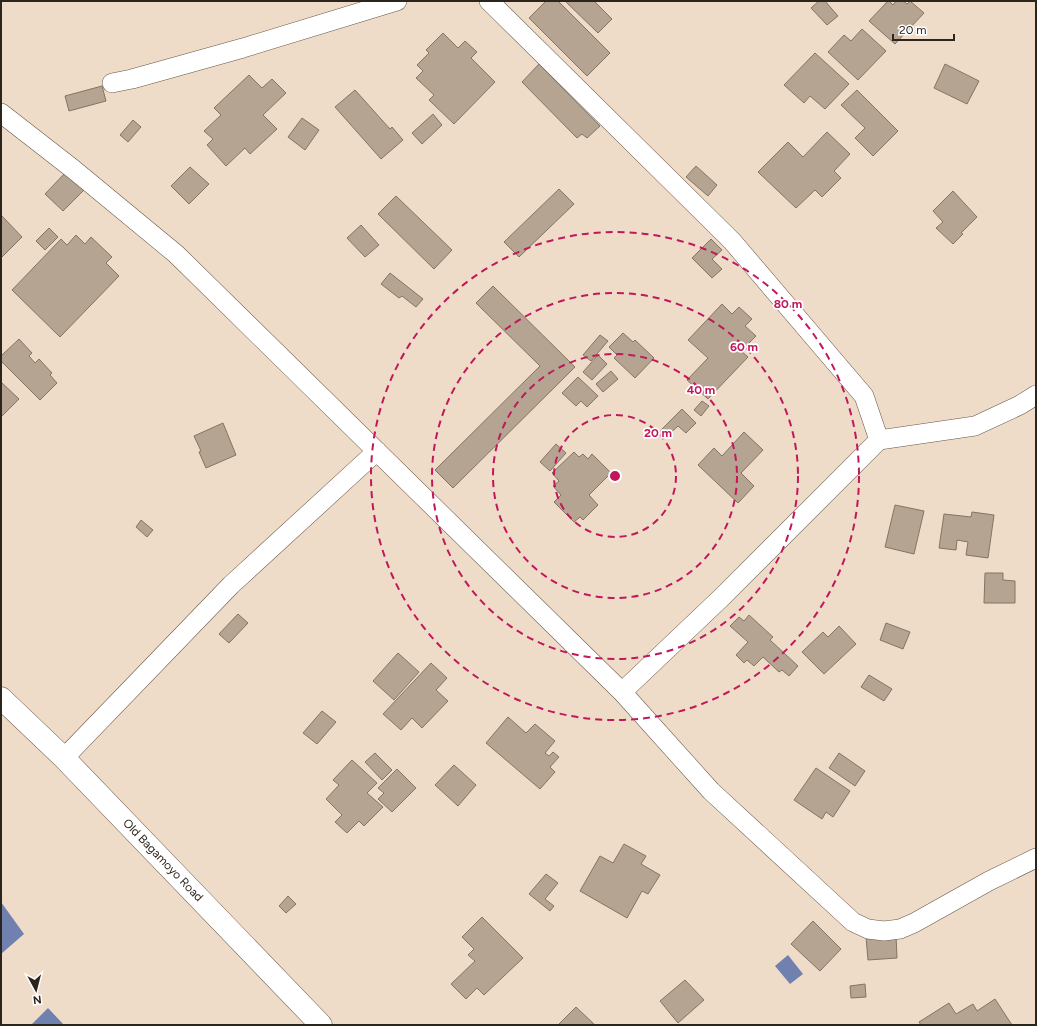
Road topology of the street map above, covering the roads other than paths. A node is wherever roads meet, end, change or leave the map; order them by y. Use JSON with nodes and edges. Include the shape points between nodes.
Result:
{"nodes":[{"id":1,"x":397,"y":1,"type":"edge"},
{"id":2,"x":489,"y":1,"type":"edge"},
{"id":3,"x":112,"y":83,"type":"dead end"},
{"id":4,"x":1,"y":113,"type":"edge"},
{"id":5,"x":1036,"y":395,"type":"edge"},
{"id":6,"x":879,"y":440,"type":"junction"},
{"id":7,"x":377,"y":451,"type":"junction"},
{"id":8,"x":622,"y":692,"type":"junction"},
{"id":9,"x":1,"y":698,"type":"edge"},
{"id":10,"x":64,"y":758,"type":"junction"},
{"id":11,"x":1036,"y":858,"type":"edge"},
{"id":12,"x":322,"y":1025,"type":"edge"}],
"edges":[{"from":1,"to":3,"type":"street","via":[[243,48]]},
{"from":2,"to":6,"type":"street","via":[[732,241],[864,396]]},
{"from":4,"to":7,"type":"street","via":[[176,254]]},
{"from":5,"to":6,"type":"street","via":[[975,426]]},
{"from":6,"to":8,"type":"street","via":[[722,597]]},
{"from":7,"to":8,"type":"street"},
{"from":7,"to":10,"type":"street","via":[[231,585]]},
{"from":8,"to":11,"type":"street","via":[[711,792],[841,912],[853,922],[868,929],[884,932],[900,929]]},
{"from":9,"to":10,"type":"street","name":"Old Bagamoyo Road"},
{"from":10,"to":12,"type":"street","name":"Old Bagamoyo Road"}]}
